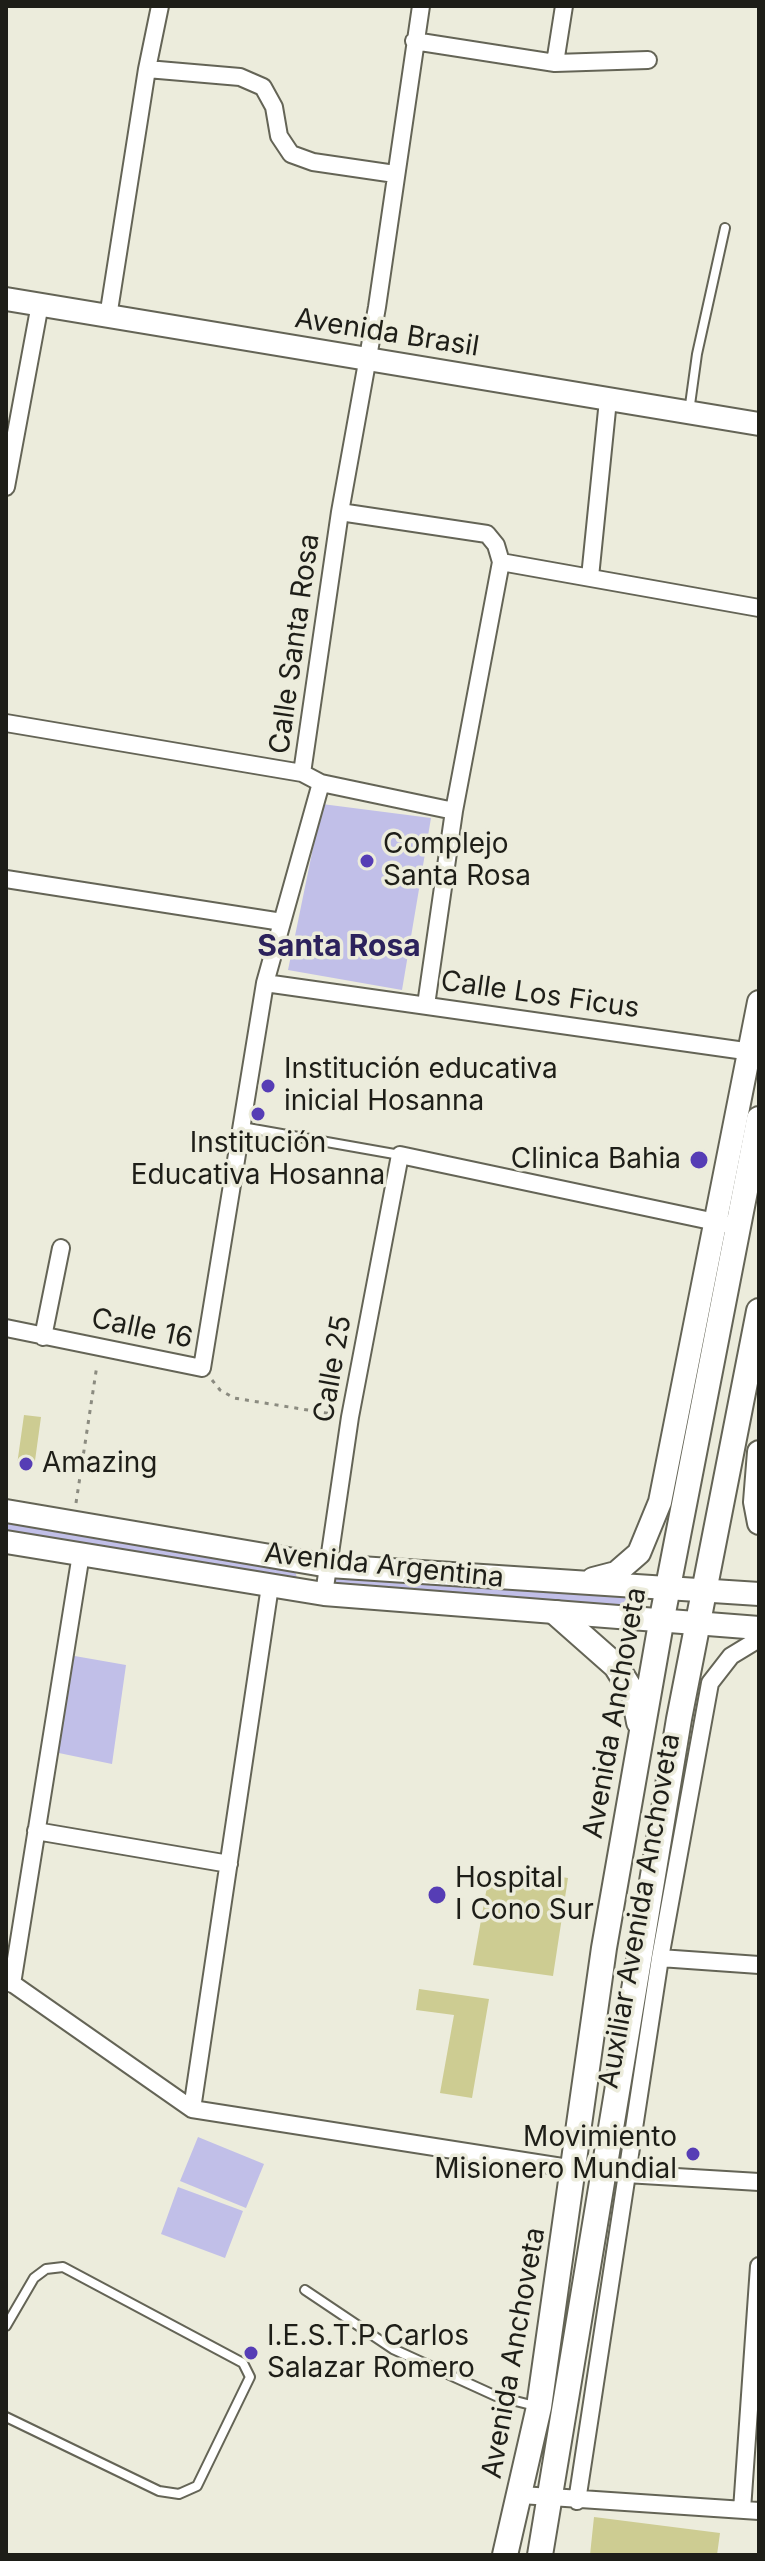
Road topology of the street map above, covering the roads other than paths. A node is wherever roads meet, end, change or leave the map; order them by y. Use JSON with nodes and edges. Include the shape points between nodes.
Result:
{"nodes":[{"id":1,"x":160,"y":6,"type":"edge"},
{"id":2,"x":421,"y":6,"type":"edge"},
{"id":3,"x":564,"y":6,"type":"edge"},
{"id":4,"x":414,"y":41,"type":"junction"},
{"id":5,"x":648,"y":60,"type":"dead end"},
{"id":6,"x":555,"y":63,"type":"junction"},
{"id":7,"x":147,"y":69,"type":"junction"},
{"id":8,"x":395,"y":174,"type":"junction"},
{"id":9,"x":725,"y":228,"type":"dead end"},
{"id":10,"x":6,"y":299,"type":"edge"},
{"id":11,"x":40,"y":304,"type":"junction"},
{"id":12,"x":108,"y":317,"type":"junction"},
{"id":13,"x":367,"y":360,"type":"junction"},
{"id":14,"x":608,"y":400,"type":"junction"},
{"id":15,"x":689,"y":413,"type":"junction"},
{"id":16,"x":759,"y":424,"type":"edge"},
{"id":17,"x":6,"y":481,"type":"edge"},
{"id":18,"x":6,"y":487,"type":"edge"},
{"id":19,"x":340,"y":512,"type":"junction"},
{"id":20,"x":501,"y":562,"type":"junction"},
{"id":21,"x":590,"y":577,"type":"junction"},
{"id":22,"x":759,"y":608,"type":"edge"},
{"id":23,"x":6,"y":723,"type":"edge"},
{"id":24,"x":302,"y":773,"type":"junction"},
{"id":25,"x":321,"y":783,"type":"junction"},
{"id":26,"x":454,"y":811,"type":"junction"},
{"id":27,"x":6,"y":879,"type":"edge"},
{"id":28,"x":282,"y":922,"type":"junction"},
{"id":29,"x":265,"y":983,"type":"junction"},
{"id":30,"x":759,"y":1002,"type":"edge"},
{"id":31,"x":426,"y":1005,"type":"junction"},
{"id":32,"x":754,"y":1052,"type":"edge"},
{"id":33,"x":759,"y":1119,"type":"edge"},
{"id":34,"x":242,"y":1127,"type":"junction"},
{"id":35,"x":400,"y":1155,"type":"junction"},
{"id":36,"x":714,"y":1222,"type":"junction"},
{"id":37,"x":739,"y":1227,"type":"junction"},
{"id":38,"x":61,"y":1248,"type":"dead end"},
{"id":39,"x":759,"y":1311,"type":"edge"},
{"id":40,"x":6,"y":1328,"type":"edge"},
{"id":41,"x":43,"y":1337,"type":"junction"},
{"id":42,"x":202,"y":1368,"type":"joint"},
{"id":43,"x":759,"y":1452,"type":"edge"},
{"id":44,"x":6,"y":1511,"type":"edge"},
{"id":45,"x":759,"y":1523,"type":"edge"},
{"id":46,"x":6,"y":1542,"type":"edge"},
{"id":47,"x":81,"y":1554,"type":"junction"},
{"id":48,"x":329,"y":1566,"type":"junction"},
{"id":49,"x":583,"y":1582,"type":"junction"},
{"id":50,"x":270,"y":1586,"type":"junction"},
{"id":51,"x":668,"y":1589,"type":"junction"},
{"id":52,"x":702,"y":1591,"type":"junction"},
{"id":53,"x":324,"y":1594,"type":"junction"},
{"id":54,"x":759,"y":1594,"type":"edge"},
{"id":55,"x":556,"y":1613,"type":"junction"},
{"id":56,"x":661,"y":1623,"type":"junction"},
{"id":57,"x":696,"y":1625,"type":"junction"},
{"id":58,"x":759,"y":1628,"type":"edge"},
{"id":59,"x":759,"y":1639,"type":"edge"},
{"id":60,"x":642,"y":1733,"type":"junction"},
{"id":61,"x":36,"y":1831,"type":"junction"},
{"id":62,"x":229,"y":1864,"type":"junction"},
{"id":63,"x":660,"y":1958,"type":"junction"},
{"id":64,"x":759,"y":1965,"type":"edge"},
{"id":65,"x":9,"y":1982,"type":"edge"},
{"id":66,"x":192,"y":2109,"type":"junction"},
{"id":67,"x":575,"y":2169,"type":"junction"},
{"id":68,"x":626,"y":2174,"type":"junction"},
{"id":69,"x":759,"y":2182,"type":"edge"},
{"id":70,"x":759,"y":2266,"type":"edge"},
{"id":71,"x":305,"y":2290,"type":"dead end"},
{"id":72,"x":6,"y":2326,"type":"edge"},
{"id":73,"x":539,"y":2407,"type":"junction"},
{"id":74,"x":6,"y":2417,"type":"edge"},
{"id":75,"x":521,"y":2495,"type":"junction"},
{"id":76,"x":552,"y":2499,"type":"junction"},
{"id":77,"x":577,"y":2501,"type":"junction"},
{"id":78,"x":750,"y":2511,"type":"edge"},
{"id":79,"x":505,"y":2555,"type":"edge"},
{"id":80,"x":540,"y":2555,"type":"edge"}],
"edges":[{"from":1,"to":7,"type":"street"},
{"from":2,"to":4,"type":"street","name":"Calle Santa Rosa"},
{"from":3,"to":6,"type":"street"},
{"from":4,"to":6,"type":"street"},
{"from":4,"to":8,"type":"street","name":"Calle Santa Rosa"},
{"from":5,"to":6,"type":"street"},
{"from":7,"to":8,"type":"street","via":[[240,77],[263,87],[274,107],[279,136],[291,154]]},
{"from":7,"to":12,"type":"street"},
{"from":8,"to":13,"type":"street","name":"Calle Santa Rosa"},
{"from":9,"to":15,"type":"lane"},
{"from":10,"to":11,"type":"main road","name":"Avenida Brasil"},
{"from":11,"to":12,"type":"main road","name":"Avenida Brasil"},
{"from":11,"to":17,"type":"street"},
{"from":12,"to":13,"type":"main road","name":"Avenida Brasil"},
{"from":13,"to":14,"type":"main road","name":"Avenida Brasil"},
{"from":13,"to":19,"type":"street","name":"Calle Santa Rosa"},
{"from":14,"to":15,"type":"main road","name":"Avenida Brasil"},
{"from":14,"to":21,"type":"street"},
{"from":15,"to":16,"type":"main road","name":"Avenida Brasil"},
{"from":17,"to":18,"type":"street"},
{"from":19,"to":20,"type":"street","via":[[487,534]]},
{"from":19,"to":24,"type":"street","name":"Calle Santa Rosa"},
{"from":20,"to":21,"type":"street"},
{"from":20,"to":26,"type":"street"},
{"from":21,"to":22,"type":"street"},
{"from":23,"to":24,"type":"street"},
{"from":24,"to":25,"type":"street","name":"Calle Santa Rosa"},
{"from":25,"to":26,"type":"street"},
{"from":25,"to":28,"type":"street","name":"Calle Santa Rosa"},
{"from":26,"to":31,"type":"street"},
{"from":27,"to":28,"type":"street"},
{"from":28,"to":29,"type":"street","name":"Calle Santa Rosa"},
{"from":29,"to":31,"type":"street","name":"Calle Los Ficus"},
{"from":29,"to":34,"type":"street","name":"Calle Santa Rosa"},
{"from":30,"to":32,"type":"main road"},
{"from":31,"to":32,"type":"street","name":"Calle Los Ficus"},
{"from":32,"to":36,"type":"main road"},
{"from":33,"to":37,"type":"main road","name":"Avenida Anchoveta"},
{"from":34,"to":35,"type":"lane"},
{"from":34,"to":42,"type":"street","name":"Calle Santa Rosa"},
{"from":35,"to":36,"type":"street"},
{"from":35,"to":48,"type":"street","name":"Calle 25","via":[[350,1417]]},
{"from":36,"to":37,"type":"street"},
{"from":36,"to":49,"type":"main road","via":[[660,1502],[639,1553],[616,1573]]},
{"from":37,"to":51,"type":"main road","name":"Avenida Anchoveta"},
{"from":38,"to":41,"type":"street"},
{"from":39,"to":52,"type":"main road","name":"Avenida Anchoveta"},
{"from":40,"to":41,"type":"street","name":"Calle 16"},
{"from":41,"to":42,"type":"street","name":"Calle 16"},
{"from":43,"to":45,"type":"main road"},
{"from":44,"to":48,"type":"main road","name":"Avenida Argentina"},
{"from":46,"to":47,"type":"main road","name":"Avenida Argentina"},
{"from":47,"to":50,"type":"main road","name":"Avenida Argentina"},
{"from":47,"to":61,"type":"street"},
{"from":48,"to":49,"type":"main road","name":"Avenida Argentina"},
{"from":48,"to":53,"type":"street","name":"Calle 25"},
{"from":49,"to":51,"type":"main road","name":"Avenida Argentina"},
{"from":50,"to":53,"type":"main road","name":"Avenida Argentina"},
{"from":50,"to":62,"type":"street"},
{"from":51,"to":52,"type":"main road","name":"Avenida Argentina"},
{"from":51,"to":56,"type":"main road","name":"Avenida Anchoveta"},
{"from":52,"to":54,"type":"main road","name":"Avenida Argentina"},
{"from":52,"to":57,"type":"main road","name":"Avenida Anchoveta"},
{"from":53,"to":55,"type":"main road","name":"Avenida Argentina"},
{"from":55,"to":56,"type":"main road","name":"Avenida Argentina"},
{"from":55,"to":60,"type":"main road","via":[[616,1666],[634,1695]]},
{"from":56,"to":57,"type":"main road","name":"Avenida Argentina"},
{"from":56,"to":60,"type":"main road","name":"Avenida Anchoveta"},
{"from":57,"to":58,"type":"main road","name":"Avenida Argentina"},
{"from":57,"to":76,"type":"main road","name":"Avenida Anchoveta"},
{"from":59,"to":63,"type":"street","name":"Auxiliar Avenida Anchoveta","via":[[731,1656],[710,1683]]},
{"from":60,"to":67,"type":"main road","name":"Avenida Anchoveta","via":[[604,1948]]},
{"from":61,"to":62,"type":"street"},
{"from":61,"to":65,"type":"street"},
{"from":62,"to":66,"type":"street"},
{"from":63,"to":64,"type":"street"},
{"from":63,"to":68,"type":"street","name":"Auxiliar Avenida Anchoveta"},
{"from":65,"to":66,"type":"street"},
{"from":66,"to":67,"type":"street"},
{"from":67,"to":73,"type":"main road","name":"Avenida Anchoveta"},
{"from":68,"to":69,"type":"street"},
{"from":68,"to":77,"type":"street","name":"Auxiliar Avenida Anchoveta"},
{"from":70,"to":78,"type":"street"},
{"from":71,"to":73,"type":"lane","via":[[393,2349],[496,2396]]},
{"from":72,"to":74,"type":"lane","via":[[34,2278],[46,2269],[63,2267],[243,2363],[250,2377],[197,2486],[179,2494],[159,2491]]},
{"from":73,"to":75,"type":"main road","name":"Avenida Anchoveta"},
{"from":75,"to":76,"type":"street"},
{"from":75,"to":79,"type":"main road","name":"Avenida Anchoveta"},
{"from":76,"to":77,"type":"street"},
{"from":76,"to":80,"type":"main road","name":"Avenida Anchoveta"},
{"from":77,"to":78,"type":"street"}]}
